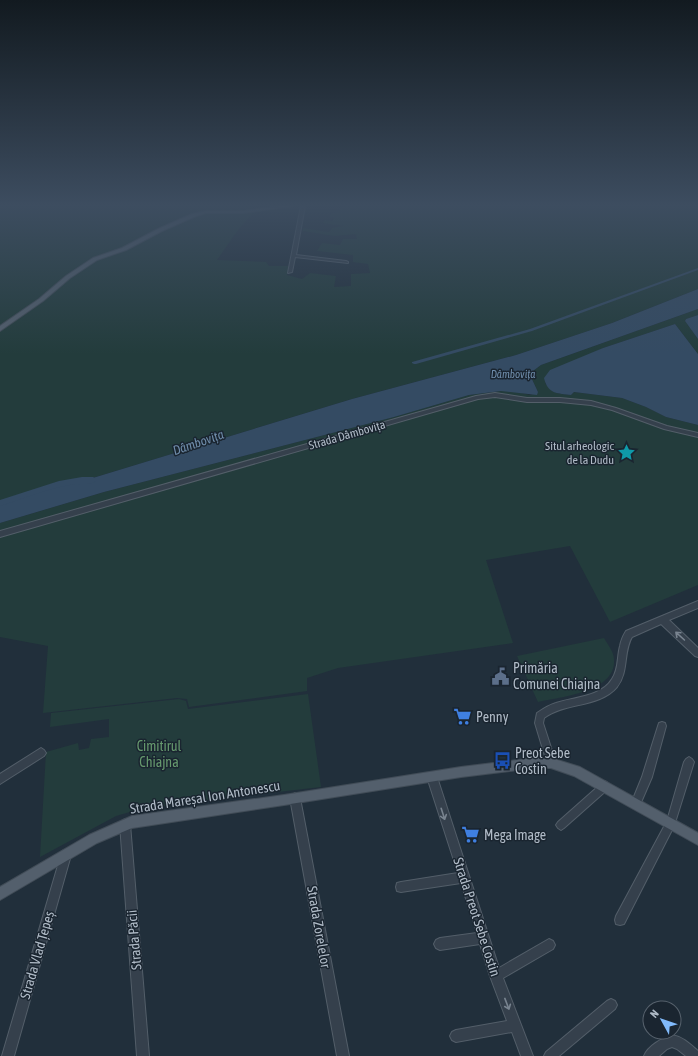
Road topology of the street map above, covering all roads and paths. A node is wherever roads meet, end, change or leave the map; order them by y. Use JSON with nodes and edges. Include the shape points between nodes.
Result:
{"nodes":[{"id":1,"x":106,"y":255,"type":"edge"},
{"id":2,"x":294,"y":256,"type":"joint"},
{"id":3,"x":346,"y":262,"type":"dead end"},
{"id":4,"x":290,"y":272,"type":"dead end"},
{"id":5,"x":0,"y":329,"type":"edge"},
{"id":6,"x":698,"y":435,"type":"edge"},
{"id":7,"x":0,"y":534,"type":"edge"},
{"id":8,"x":698,"y":604,"type":"edge"},
{"id":9,"x":662,"y":619,"type":"junction"},
{"id":10,"x":698,"y":653,"type":"edge"},
{"id":11,"x":662,"y":726,"type":"dead end"},
{"id":12,"x":41,"y":753,"type":"dead end"},
{"id":13,"x":689,"y":762,"type":"dead end"},
{"id":14,"x":551,"y":763,"type":"junction"},
{"id":15,"x":432,"y":777,"type":"junction"},
{"id":16,"x":0,"y":779,"type":"edge"},
{"id":17,"x":605,"y":786,"type":"junction"},
{"id":18,"x":295,"y":798,"type":"junction"},
{"id":19,"x":636,"y":804,"type":"junction"},
{"id":20,"x":671,"y":823,"type":"junction"},
{"id":21,"x":125,"y":824,"type":"junction"},
{"id":22,"x":561,"y":825,"type":"dead end"},
{"id":23,"x":698,"y":839,"type":"edge"},
{"id":24,"x":66,"y":854,"type":"junction"},
{"id":25,"x":464,"y":877,"type":"junction"},
{"id":26,"x":401,"y":887,"type":"dead end"},
{"id":27,"x":0,"y":894,"type":"edge"},
{"id":28,"x":620,"y":920,"type":"dead end"},
{"id":29,"x":484,"y":938,"type":"junction"},
{"id":30,"x":440,"y":944,"type":"dead end"},
{"id":31,"x":550,"y":945,"type":"dead end"},
{"id":32,"x":496,"y":976,"type":"junction"},
{"id":33,"x":611,"y":1005,"type":"dead end"},
{"id":34,"x":515,"y":1025,"type":"junction"},
{"id":35,"x":456,"y":1036,"type":"dead end"},
{"id":36,"x":8,"y":1056,"type":"edge"},
{"id":37,"x":143,"y":1056,"type":"edge"},
{"id":38,"x":342,"y":1056,"type":"edge"},
{"id":39,"x":527,"y":1056,"type":"edge"},
{"id":40,"x":550,"y":1056,"type":"edge"},
{"id":41,"x":650,"y":1056,"type":"edge"},
{"id":42,"x":695,"y":1056,"type":"edge"}],
"edges":[{"from":1,"to":5,"type":"main road","via":[[74,273]]},
{"from":2,"to":3,"type":"street"},
{"from":2,"to":4,"type":"street"},
{"from":6,"to":7,"type":"street","name":"Strada Dâmbovița","via":[[666,428],[591,403],[478,397]]},
{"from":8,"to":9,"type":"street"},
{"from":10,"to":9,"type":"street","one_way":true},
{"from":9,"to":14,"type":"street","via":[[627,636],[620,672],[616,682],[606,690],[585,701],[549,710],[540,716],[539,723]]},
{"from":11,"to":19,"type":"street"},
{"from":12,"to":16,"type":"street"},
{"from":13,"to":20,"type":"street"},
{"from":14,"to":15,"type":"main road","name":"Strada Mareșal Ion Antonescu","via":[[525,764]]},
{"from":14,"to":17,"type":"main road","name":"Strada Mareșal Ion Antonescu","via":[[576,771]]},
{"from":15,"to":18,"type":"main road","name":"Strada Mareșal Ion Antonescu"},
{"from":15,"to":25,"type":"street","name":"Strada Preot Sebe Costin","one_way":true},
{"from":17,"to":19,"type":"main road","name":"Strada Mareșal Ion Antonescu"},
{"from":17,"to":22,"type":"street"},
{"from":18,"to":21,"type":"main road","name":"Strada Mareșal Ion Antonescu"},
{"from":18,"to":38,"type":"street","name":"Strada Zorelelor"},
{"from":19,"to":20,"type":"main road","name":"Strada Mareșal Ion Antonescu"},
{"from":20,"to":23,"type":"main road","name":"Strada Mareșal Ion Antonescu"},
{"from":20,"to":28,"type":"street"},
{"from":21,"to":24,"type":"main road","name":"Strada Mareșal Ion Antonescu"},
{"from":21,"to":37,"type":"street","name":"Strada Păcii"},
{"from":24,"to":27,"type":"main road","name":"Strada Mareșal Ion Antonescu"},
{"from":24,"to":36,"type":"street","name":"Strada Vlad Țepeș"},
{"from":25,"to":26,"type":"street"},
{"from":25,"to":29,"type":"street","name":"Strada Preot Sebe Costin"},
{"from":29,"to":30,"type":"street"},
{"from":29,"to":32,"type":"street","name":"Strada Preot Sebe Costin"},
{"from":31,"to":32,"type":"street"},
{"from":32,"to":34,"type":"street","name":"Strada Preot Sebe Costin","one_way":true},
{"from":33,"to":40,"type":"street"},
{"from":34,"to":35,"type":"street"},
{"from":34,"to":39,"type":"street","name":"Strada Preot Sebe Costin"},
{"from":41,"to":42,"type":"street","via":[[666,1042],[672,1041]]}]}
